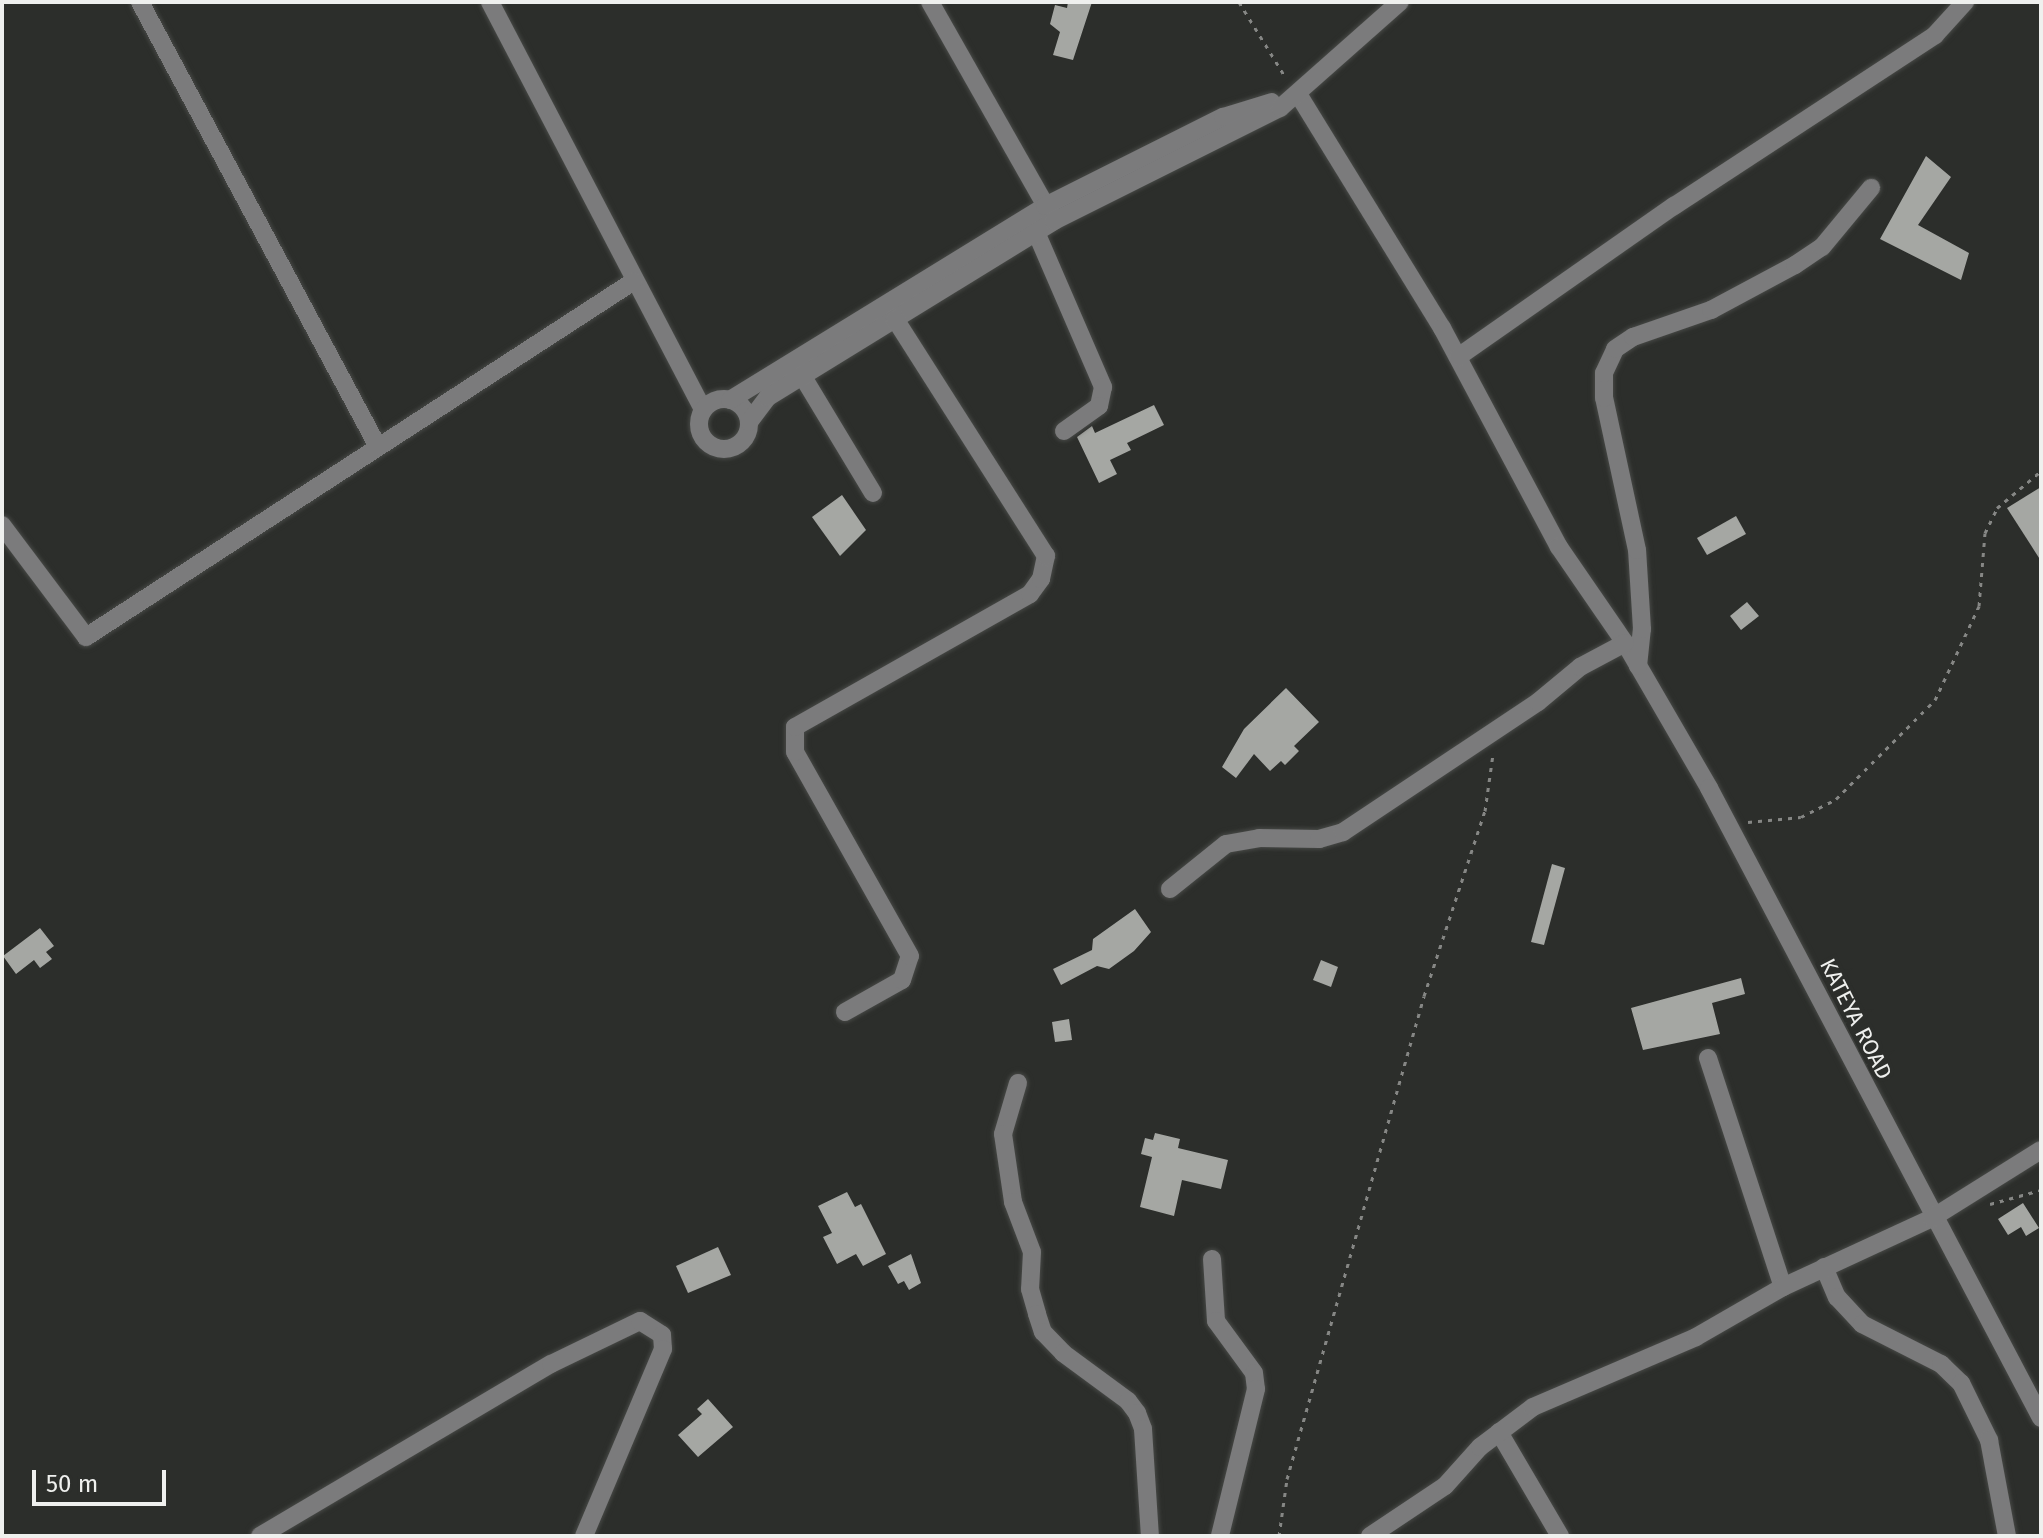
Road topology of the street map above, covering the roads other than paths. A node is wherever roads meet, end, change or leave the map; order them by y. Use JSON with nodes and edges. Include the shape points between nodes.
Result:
{"nodes":[{"id":1,"x":140,"y":2,"type":"edge"},
{"id":2,"x":490,"y":2,"type":"edge"},
{"id":3,"x":930,"y":2,"type":"edge"},
{"id":4,"x":1400,"y":2,"type":"edge"},
{"id":5,"x":1965,"y":2,"type":"edge"},
{"id":6,"x":1298,"y":94,"type":"junction"},
{"id":7,"x":1871,"y":188,"type":"dead end"},
{"id":8,"x":1050,"y":213,"type":"junction"},
{"id":9,"x":1036,"y":232,"type":"junction"},
{"id":10,"x":634,"y":281,"type":"junction"},
{"id":11,"x":895,"y":319,"type":"junction"},
{"id":12,"x":1458,"y":357,"type":"junction"},
{"id":13,"x":798,"y":368,"type":"junction"},
{"id":14,"x":730,"y":400,"type":"junction"},
{"id":15,"x":703,"y":410,"type":"junction"},
{"id":16,"x":749,"y":422,"type":"junction"},
{"id":17,"x":1064,"y":431,"type":"dead end"},
{"id":18,"x":377,"y":445,"type":"junction"},
{"id":19,"x":873,"y":493,"type":"dead end"},
{"id":20,"x":2,"y":525,"type":"edge"},
{"id":21,"x":1625,"y":643,"type":"junction"},
{"id":22,"x":1638,"y":666,"type":"junction"},
{"id":23,"x":1170,"y":889,"type":"dead end"},
{"id":24,"x":845,"y":1012,"type":"dead end"},
{"id":25,"x":1708,"y":1058,"type":"dead end"},
{"id":26,"x":1018,"y":1083,"type":"dead end"},
{"id":27,"x":2041,"y":1150,"type":"edge"},
{"id":28,"x":1932,"y":1218,"type":"junction"},
{"id":29,"x":1212,"y":1259,"type":"dead end"},
{"id":30,"x":1824,"y":1267,"type":"junction"},
{"id":31,"x":1783,"y":1287,"type":"junction"},
{"id":32,"x":2041,"y":1418,"type":"edge"},
{"id":33,"x":1499,"y":1432,"type":"junction"},
{"id":34,"x":260,"y":1536,"type":"edge"},
{"id":35,"x":584,"y":1536,"type":"edge"},
{"id":36,"x":1150,"y":1536,"type":"edge"},
{"id":37,"x":1220,"y":1536,"type":"edge"},
{"id":38,"x":1370,"y":1536,"type":"edge"},
{"id":39,"x":1560,"y":1536,"type":"edge"},
{"id":40,"x":2007,"y":1536,"type":"edge"}],
"edges":[{"from":1,"to":18,"type":"street"},
{"from":2,"to":10,"type":"street"},
{"from":3,"to":8,"type":"street"},
{"from":4,"to":6,"type":"street"},
{"from":5,"to":12,"type":"street","via":[[1935,35],[1674,206]]},
{"from":6,"to":8,"type":"street","via":[[1280,108]]},
{"from":6,"to":8,"type":"street","via":[[1223,117]]},
{"from":6,"to":12,"type":"street","name":"KATEYA ROAD"},
{"from":7,"to":22,"type":"street","via":[[1822,247],[1795,265],[1711,310],[1633,337],[1615,349],[1604,373],[1604,398],[1637,550],[1642,629]]},
{"from":8,"to":9,"type":"street"},
{"from":8,"to":13,"type":"street"},
{"from":9,"to":11,"type":"street"},
{"from":9,"to":17,"type":"street","via":[[1103,387],[1099,406]]},
{"from":10,"to":15,"type":"street"},
{"from":10,"to":18,"type":"street"},
{"from":11,"to":13,"type":"street"},
{"from":11,"to":24,"type":"street","via":[[1046,556],[1041,579],[1030,594],[795,727],[795,752],[910,956],[902,980]]},
{"from":12,"to":21,"type":"street","name":"KATEYA ROAD","via":[[1559,547]]},
{"from":13,"to":14,"type":"street"},
{"from":13,"to":16,"type":"street"},
{"from":13,"to":19,"type":"street"},
{"from":14,"to":15,"type":"street","via":[[712,402]]},
{"from":14,"to":16,"type":"street","via":[[741,406]]},
{"from":15,"to":16,"type":"street","via":[[700,430],[714,447],[737,446]]},
{"from":18,"to":20,"type":"street","via":[[86,637]]},
{"from":21,"to":22,"type":"street","name":"KATEYA ROAD"},
{"from":21,"to":23,"type":"street","via":[[1580,667],[1497,730],[1343,832],[1319,839],[1259,838],[1226,844]]},
{"from":22,"to":28,"type":"street","name":"KATEYA ROAD","via":[[1730,828]]},
{"from":25,"to":31,"type":"street"},
{"from":26,"to":36,"type":"street","via":[[1003,1134],[1013,1202],[1032,1252],[1030,1289],[1037,1314],[1043,1332],[1063,1353],[1137,1413],[1143,1429]]},
{"from":27,"to":28,"type":"street"},
{"from":28,"to":30,"type":"street"},
{"from":28,"to":32,"type":"street","name":"KATEYA ROAD"},
{"from":29,"to":37,"type":"street","via":[[1216,1321],[1254,1373],[1256,1389]]},
{"from":30,"to":31,"type":"street"},
{"from":30,"to":40,"type":"street","via":[[1837,1297],[1862,1324],[1941,1364],[1961,1383],[1989,1440]]},
{"from":31,"to":33,"type":"street","via":[[1696,1337],[1533,1407]]},
{"from":33,"to":38,"type":"street","via":[[1445,1486]]},
{"from":33,"to":39,"type":"street"},
{"from":34,"to":35,"type":"street","via":[[551,1364],[640,1321],[662,1335],[663,1349]]}]}
